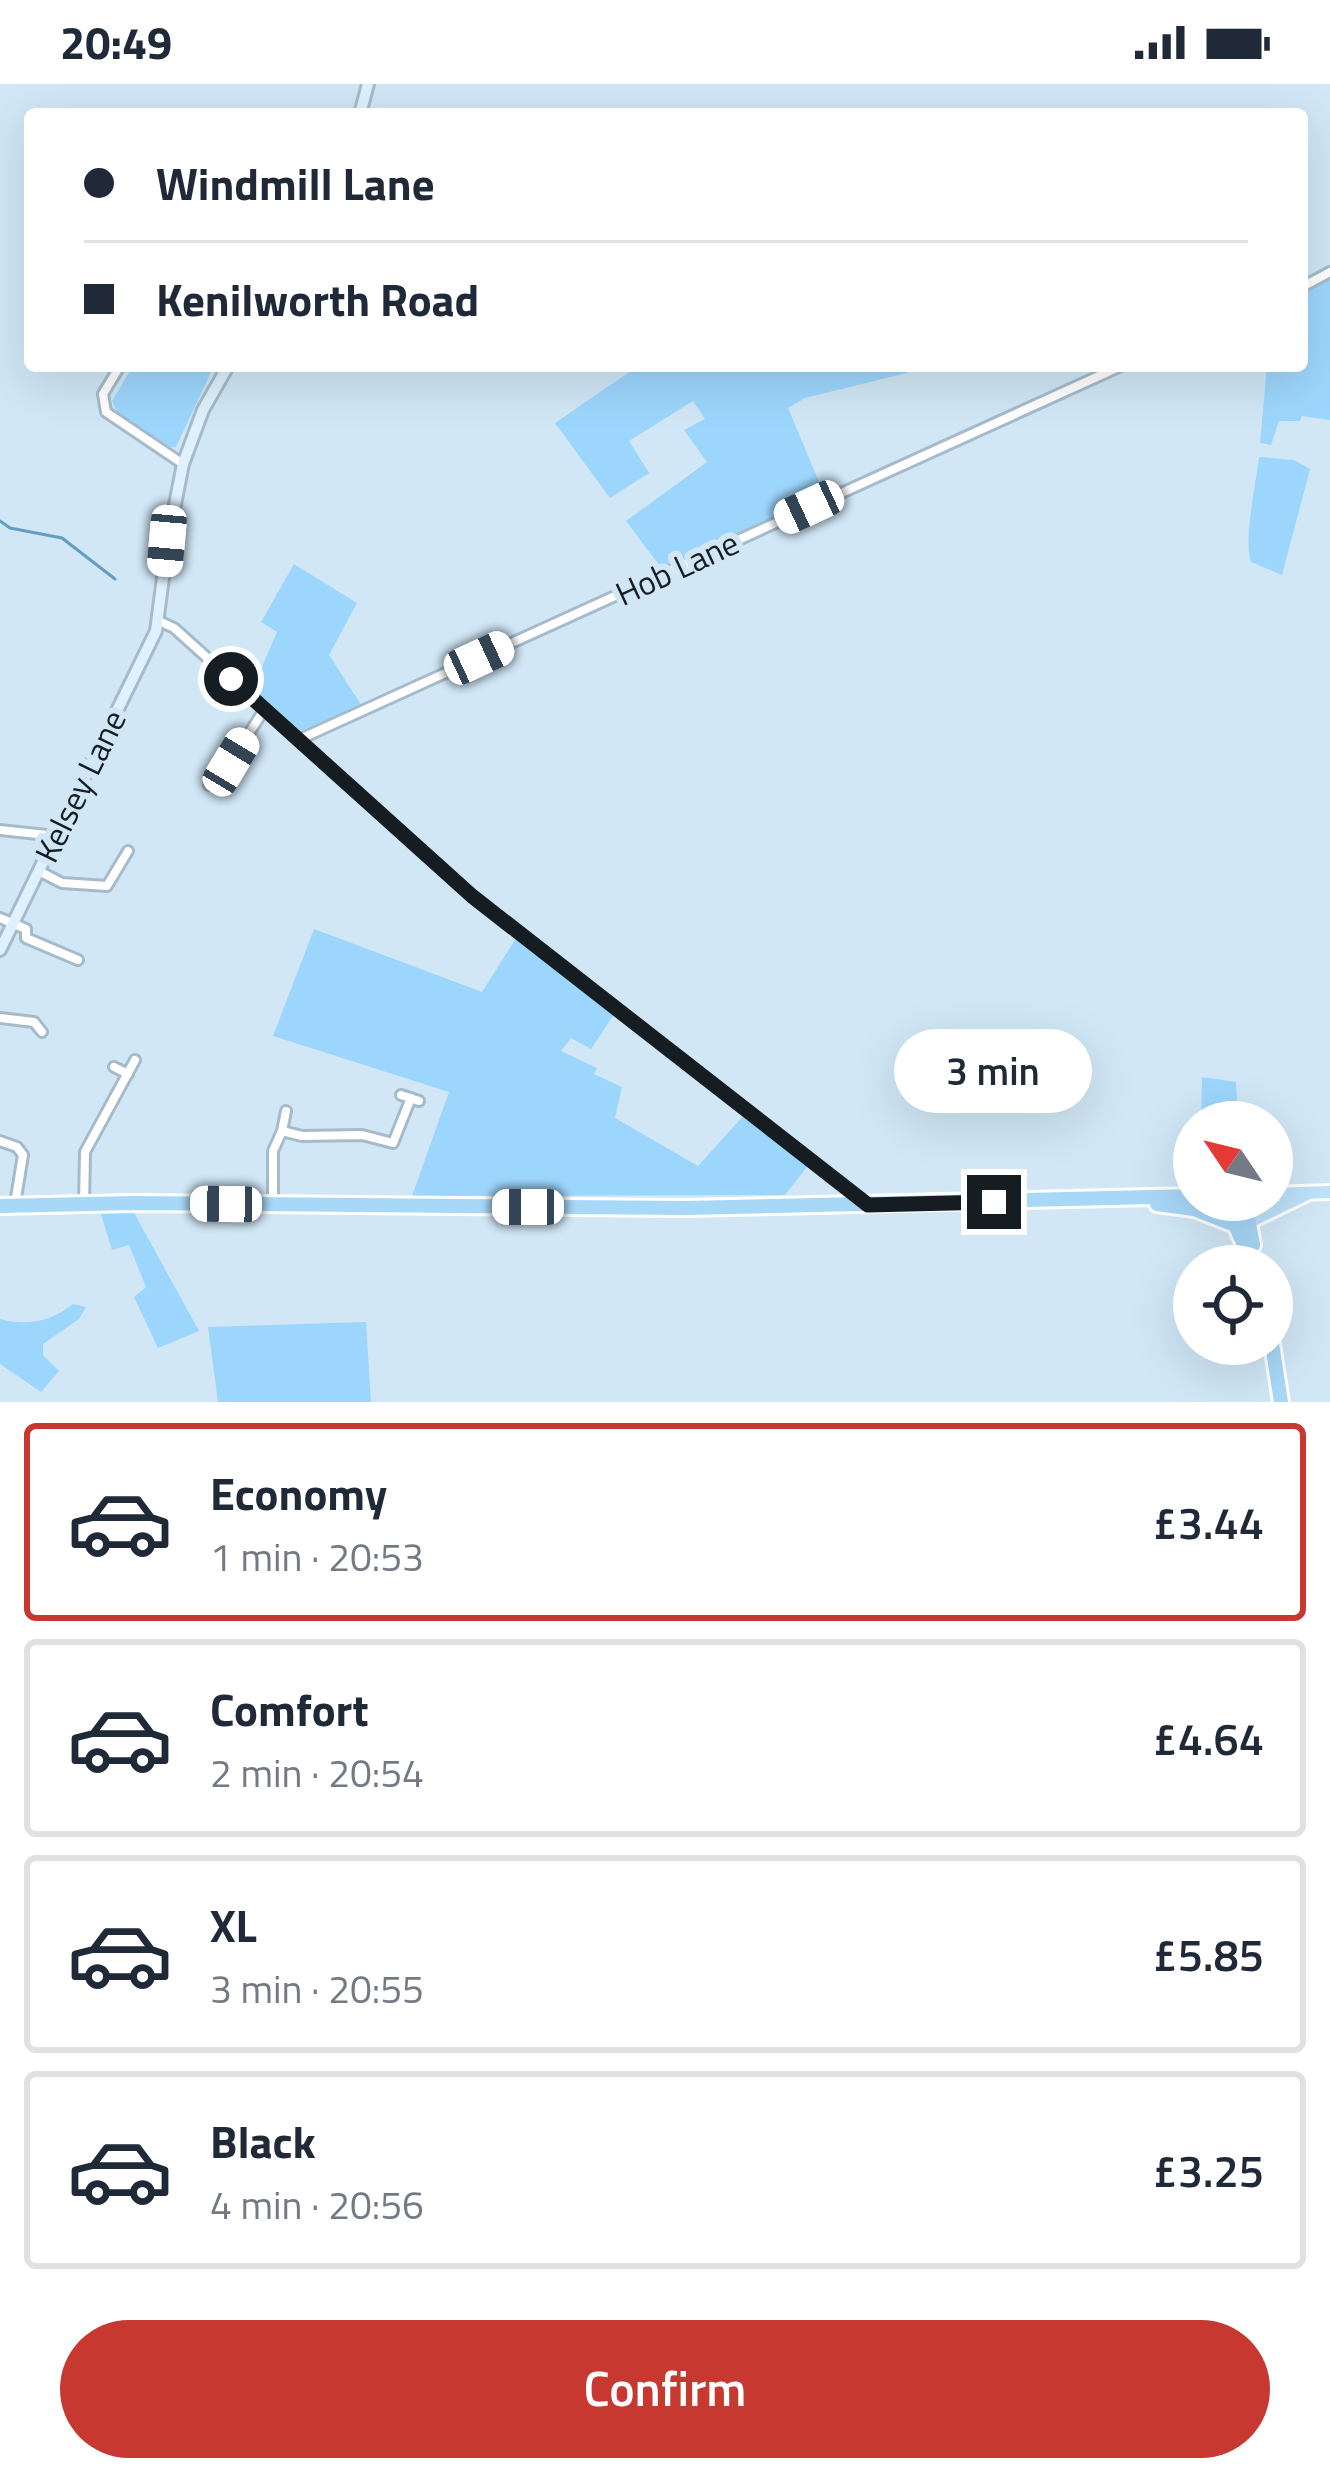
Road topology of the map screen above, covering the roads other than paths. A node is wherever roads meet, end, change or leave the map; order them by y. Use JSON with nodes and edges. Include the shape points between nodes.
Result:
{"nodes":[{"id":1,"x":117,"y":372,"type":"edge"},
{"id":2,"x":225,"y":372,"type":"edge"},
{"id":3,"x":1108,"y":372,"type":"edge"},
{"id":4,"x":183,"y":464,"type":"junction"},
{"id":5,"x":159,"y":621,"type":"junction"},
{"id":6,"x":264,"y":710,"type":"junction"},
{"id":7,"x":298,"y":740,"type":"junction"},
{"id":8,"x":209,"y":785,"type":"dead end"},
{"id":9,"x":0,"y":830,"type":"edge"},
{"id":10,"x":56,"y":836,"type":"junction"},
{"id":11,"x":112,"y":856,"type":"dead end"},
{"id":12,"x":39,"y":871,"type":"junction"},
{"id":13,"x":0,"y":918,"type":"edge"},
{"id":14,"x":14,"y":923,"type":"junction"},
{"id":15,"x":0,"y":950,"type":"edge"},
{"id":16,"x":67,"y":955,"type":"junction"},
{"id":17,"x":78,"y":961,"type":"dead end"},
{"id":18,"x":62,"y":965,"type":"dead end"},
{"id":19,"x":0,"y":1018,"type":"edge"},
{"id":20,"x":42,"y":1032,"type":"dead end"},
{"id":21,"x":135,"y":1060,"type":"dead end"},
{"id":22,"x":113,"y":1066,"type":"dead end"},
{"id":23,"x":128,"y":1074,"type":"junction"},
{"id":24,"x":410,"y":1098,"type":"dead end"},
{"id":25,"x":286,"y":1111,"type":"dead end"},
{"id":26,"x":282,"y":1131,"type":"junction"},
{"id":27,"x":26,"y":1136,"type":"dead end"},
{"id":28,"x":0,"y":1141,"type":"edge"},
{"id":29,"x":18,"y":1148,"type":"junction"},
{"id":30,"x":1309,"y":1192,"type":"junction"},
{"id":31,"x":1330,"y":1192,"type":"edge"},
{"id":32,"x":1293,"y":1193,"type":"edge"},
{"id":33,"x":1173,"y":1197,"type":"edge"},
{"id":34,"x":1116,"y":1198,"type":"junction"},
{"id":35,"x":84,"y":1205,"type":"junction"},
{"id":36,"x":273,"y":1205,"type":"junction"},
{"id":37,"x":868,"y":1205,"type":"junction"},
{"id":38,"x":8,"y":1206,"type":"edge"},
{"id":39,"x":1241,"y":1221,"type":"edge"},
{"id":40,"x":1246,"y":1221,"type":"edge"},
{"id":41,"x":1246,"y":1229,"type":"junction"},
{"id":42,"x":1250,"y":1245,"type":"edge"},
{"id":43,"x":1275,"y":1365,"type":"edge"},
{"id":44,"x":1281,"y":1402,"type":"edge"}],
"edges":[{"from":1,"to":4,"type":"street","via":[[104,394],[106,412]]},
{"from":2,"to":4,"type":"main road","name":"Kelsey Lane"},
{"from":3,"to":7,"type":"street","name":"Hob Lane"},
{"from":4,"to":5,"type":"main road","name":"Kelsey Lane"},
{"from":5,"to":6,"type":"street"},
{"from":5,"to":10,"type":"main road","name":"Kelsey Lane"},
{"from":6,"to":7,"type":"street"},
{"from":6,"to":8,"type":"street","via":[[224,780]]},
{"from":7,"to":37,"type":"street","via":[[472,896]]},
{"from":9,"to":10,"type":"street"},
{"from":10,"to":12,"type":"main road","name":"Kelsey Lane"},
{"from":11,"to":12,"type":"street","via":[[125,856],[107,886],[62,883]]},
{"from":12,"to":14,"type":"main road","name":"Kelsey Lane"},
{"from":13,"to":14,"type":"street"},
{"from":14,"to":15,"type":"main road","name":"Kelsey Lane"},
{"from":14,"to":16,"type":"street","via":[[26,938]]},
{"from":16,"to":17,"type":"street"},
{"from":16,"to":18,"type":"street"},
{"from":19,"to":20,"type":"street","via":[[34,1022]]},
{"from":21,"to":23,"type":"street"},
{"from":22,"to":23,"type":"street"},
{"from":23,"to":35,"type":"street","via":[[85,1152]]},
{"from":24,"to":26,"type":"street","via":[[393,1143]]},
{"from":25,"to":26,"type":"street"},
{"from":26,"to":36,"type":"street","via":[[273,1151]]},
{"from":27,"to":29,"type":"street"},
{"from":28,"to":29,"type":"street"},
{"from":29,"to":38,"type":"street","via":[[23,1169]]},
{"from":30,"to":31,"type":"main road"},
{"from":30,"to":32,"type":"main road"},
{"from":30,"to":41,"type":"main road"},
{"from":33,"to":34,"type":"highway"},
{"from":34,"to":37,"type":"highway"},
{"from":34,"to":41,"type":"highway","via":[[1194,1209]]},
{"from":35,"to":36,"type":"highway"},
{"from":35,"to":38,"type":"highway"},
{"from":36,"to":37,"type":"highway"},
{"from":39,"to":41,"type":"main road"},
{"from":40,"to":41,"type":"highway"},
{"from":41,"to":42,"type":"highway"},
{"from":43,"to":44,"type":"highway"}]}
